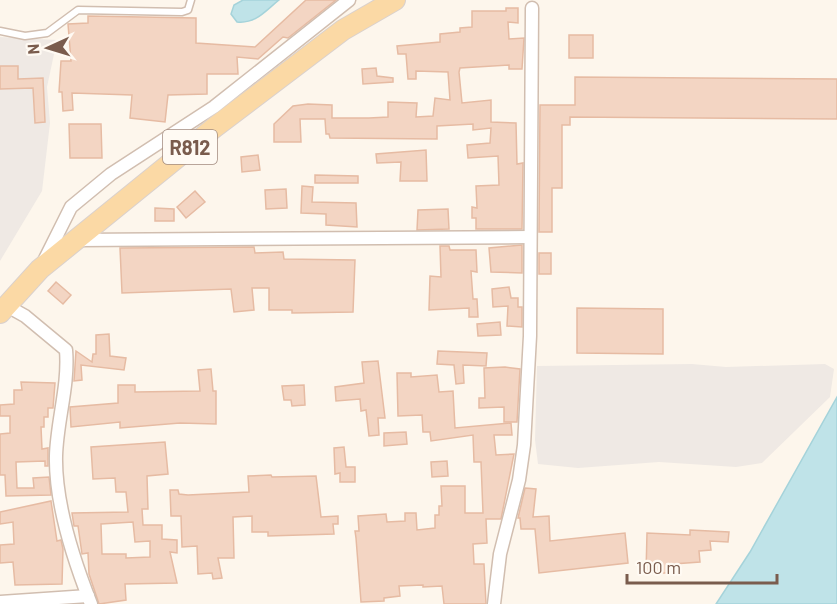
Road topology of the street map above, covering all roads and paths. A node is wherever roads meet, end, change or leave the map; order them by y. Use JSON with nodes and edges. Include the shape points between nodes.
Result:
{"nodes":[{"id":1,"x":191,"y":0,"type":"edge"},
{"id":2,"x":349,"y":0,"type":"edge"},
{"id":3,"x":395,"y":0,"type":"edge"},
{"id":4,"x":532,"y":8,"type":"dead end"},
{"id":5,"x":0,"y":31,"type":"edge"},
{"id":6,"x":530,"y":237,"type":"junction"},
{"id":7,"x":78,"y":240,"type":"junction"},
{"id":8,"x":40,"y":269,"type":"junction"},
{"id":9,"x":3,"y":310,"type":"edge"},
{"id":10,"x":89,"y":600,"type":"edge"},
{"id":11,"x":0,"y":602,"type":"edge"},
{"id":12,"x":494,"y":604,"type":"edge"}],
"edges":[{"from":1,"to":5,"type":"lane","via":[[188,10],[182,12],[78,10],[47,33],[25,36]]},
{"from":2,"to":8,"type":"street","via":[[214,107],[111,174],[71,207]]},
{"from":3,"to":7,"type":"main road","number":"R812","via":[[343,30],[233,113]]},
{"from":4,"to":6,"type":"street"},
{"from":6,"to":7,"type":"street"},
{"from":6,"to":12,"type":"street","via":[[524,445],[500,554]]},
{"from":7,"to":8,"type":"main road","number":"R812"},
{"from":8,"to":9,"type":"main road","number":"R812"},
{"from":9,"to":10,"type":"street","via":[[25,316],[66,350],[68,371],[56,458],[69,542]]},
{"from":10,"to":11,"type":"street"}]}
